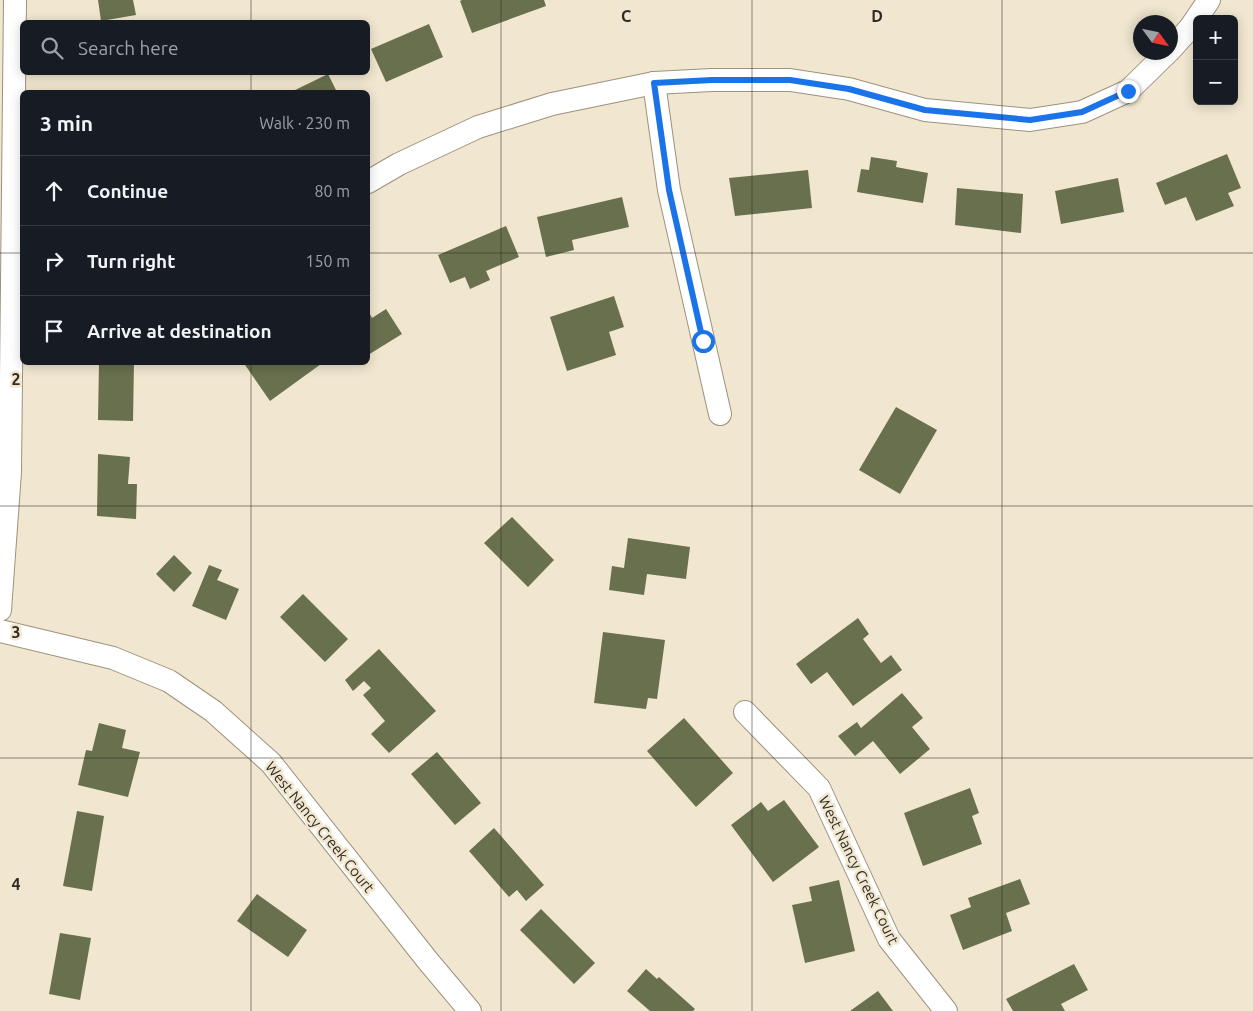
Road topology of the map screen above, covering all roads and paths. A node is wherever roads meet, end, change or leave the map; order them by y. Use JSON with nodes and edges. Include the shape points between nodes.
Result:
{"nodes":[{"id":1,"x":15,"y":0,"type":"edge"},
{"id":2,"x":1209,"y":0,"type":"edge"},
{"id":3,"x":1178,"y":41,"type":"edge"},
{"id":4,"x":1160,"y":60,"type":"edge"},
{"id":5,"x":654,"y":83,"type":"junction"},
{"id":6,"x":370,"y":181,"type":"edge"},
{"id":7,"x":17,"y":301,"type":"edge"},
{"id":8,"x":720,"y":414,"type":"dead end"},
{"id":9,"x":0,"y":610,"type":"edge"},
{"id":10,"x":0,"y":632,"type":"edge"},
{"id":11,"x":745,"y":712,"type":"dead end"},
{"id":12,"x":470,"y":1011,"type":"edge"},
{"id":13,"x":946,"y":1011,"type":"edge"}],
"edges":[{"from":1,"to":7,"type":"street"},
{"from":2,"to":3,"type":"street"},
{"from":4,"to":5,"type":"street","via":[[1128,91],[1082,112],[1030,120],[925,110],[849,89],[790,80]]},
{"from":5,"to":6,"type":"street","via":[[552,104],[478,127]]},
{"from":5,"to":8,"type":"street","via":[[669,190]]},
{"from":7,"to":9,"type":"street"},
{"from":10,"to":12,"type":"street","name":"West Nancy Creek Court","via":[[113,658],[169,681],[213,711],[271,763]]},
{"from":11,"to":13,"type":"street","name":"West Nancy Creek Court","via":[[820,788],[889,939]]}]}
